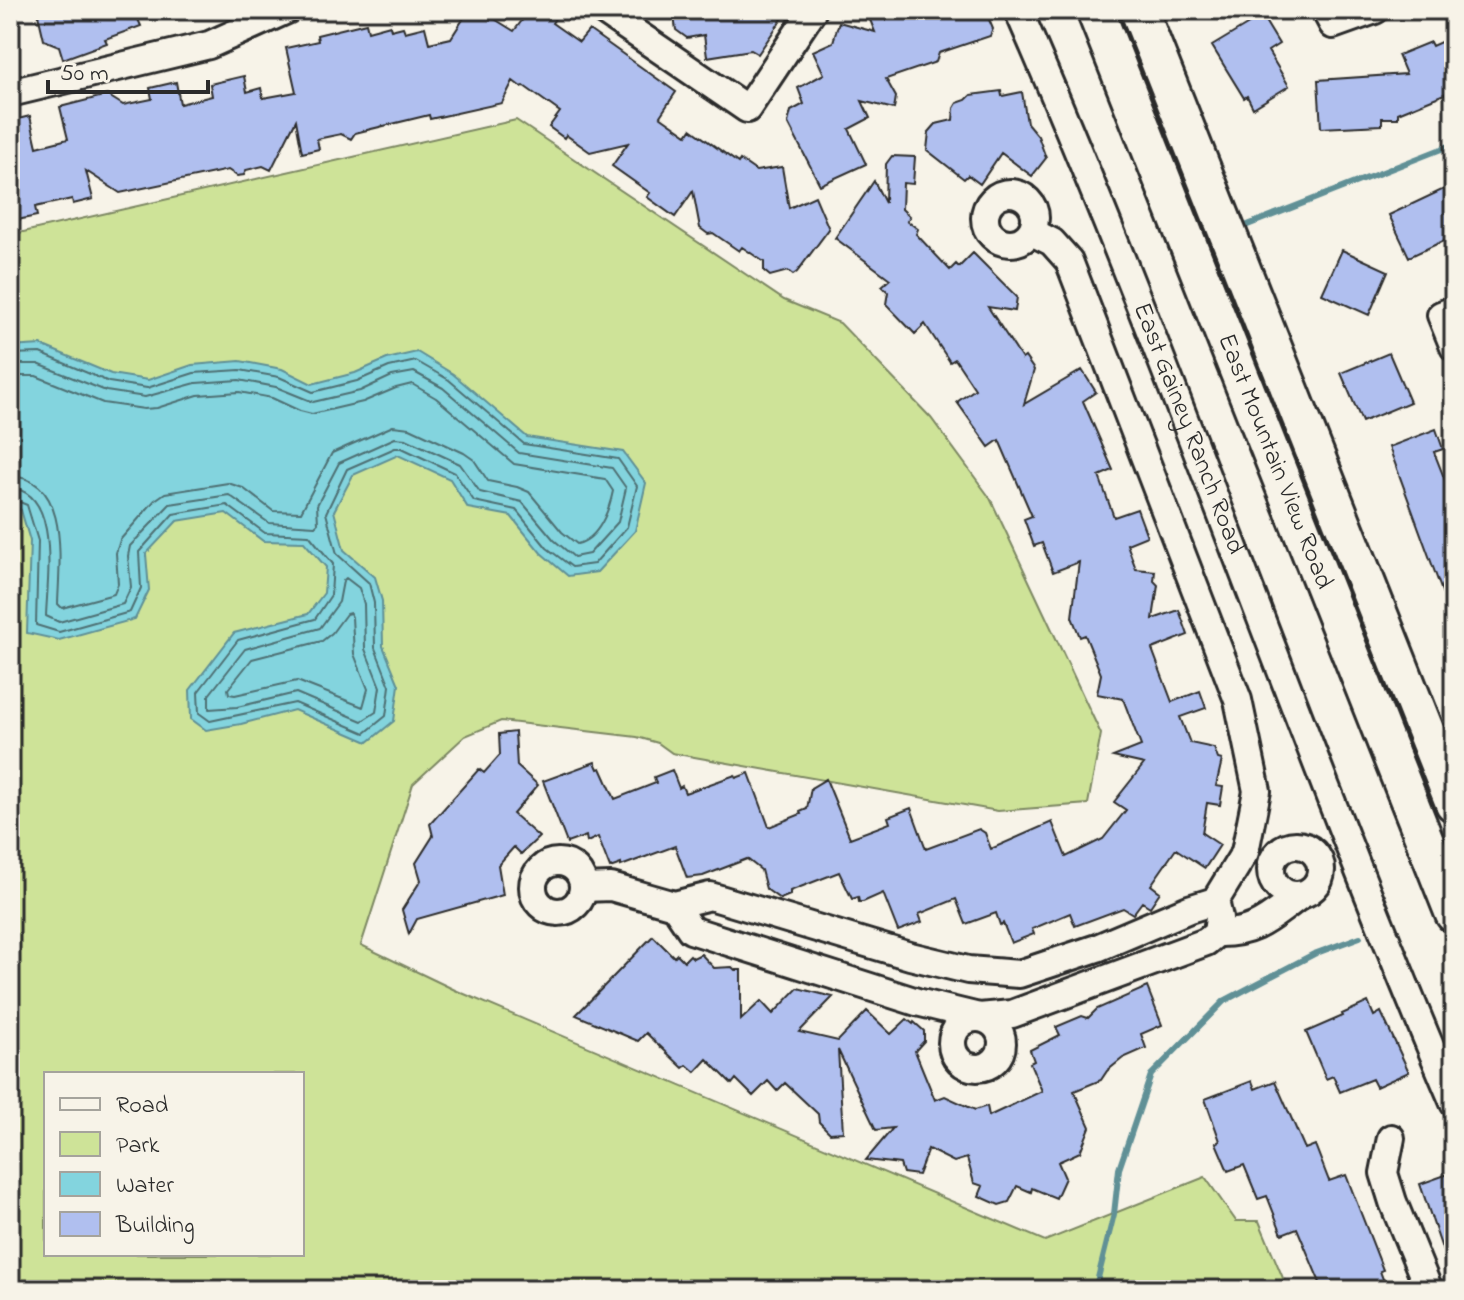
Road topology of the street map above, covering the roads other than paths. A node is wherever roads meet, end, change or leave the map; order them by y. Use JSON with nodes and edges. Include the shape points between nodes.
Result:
{"nodes":[{"id":1,"x":287,"y":10,"type":"edge"},
{"id":2,"x":602,"y":10,"type":"edge"},
{"id":3,"x":813,"y":10,"type":"edge"},
{"id":4,"x":1018,"y":10,"type":"edge"},
{"id":5,"x":1095,"y":10,"type":"edge"},
{"id":6,"x":1139,"y":10,"type":"edge"},
{"id":7,"x":1375,"y":10,"type":"edge"},
{"id":8,"x":1329,"y":18,"type":"edge"},
{"id":9,"x":10,"y":93,"type":"edge"},
{"id":10,"x":1032,"y":232,"type":"dead end"},
{"id":11,"x":1448,"y":312,"type":"edge"},
{"id":12,"x":1454,"y":347,"type":"edge"},
{"id":13,"x":1454,"y":803,"type":"edge"},
{"id":14,"x":1245,"y":852,"type":"junction"},
{"id":15,"x":1351,"y":852,"type":"junction"},
{"id":16,"x":1272,"y":863,"type":"junction"},
{"id":17,"x":1321,"y":863,"type":"junction"},
{"id":18,"x":583,"y":888,"type":"dead end"},
{"id":19,"x":1301,"y":895,"type":"junction"},
{"id":20,"x":1215,"y":901,"type":"junction"},
{"id":21,"x":674,"y":905,"type":"junction"},
{"id":22,"x":1454,"y":914,"type":"edge"},
{"id":23,"x":1217,"y":933,"type":"junction"},
{"id":24,"x":843,"y":936,"type":"junction"},
{"id":25,"x":1103,"y":946,"type":"junction"},
{"id":26,"x":968,"y":970,"type":"junction"},
{"id":27,"x":828,"y":973,"type":"junction"},
{"id":28,"x":1116,"y":976,"type":"junction"},
{"id":29,"x":968,"y":1015,"type":"junction"},
{"id":30,"x":1454,"y":1103,"type":"edge"},
{"id":31,"x":1391,"y":1138,"type":"dead end"},
{"id":32,"x":1429,"y":1290,"type":"edge"}],
"edges":[{"from":1,"to":9,"type":"street","via":[[209,45]]},
{"from":2,"to":3,"type":"street","via":[[747,109]]},
{"from":4,"to":15,"type":"street","name":"East Gainey Ranch Road","via":[[1148,324]]},
{"from":5,"to":22,"type":"main road","name":"East Mountain View Road"},
{"from":6,"to":13,"type":"main road","name":"East Mountain View Road"},
{"from":7,"to":8,"type":"street"},
{"from":10,"to":14,"type":"street","name":"East Gainey Ranch Road","via":[[1052,242],[1069,261],[1238,700],[1257,791]]},
{"from":11,"to":12,"type":"street"},
{"from":14,"to":16,"type":"street"},
{"from":14,"to":20,"type":"street","name":"East Gainey Ranch Road"},
{"from":15,"to":17,"type":"street"},
{"from":15,"to":30,"type":"street","name":"East Gainey Ranch Road"},
{"from":16,"to":17,"type":"street","via":[[1281,850],[1297,844],[1312,850]]},
{"from":16,"to":19,"type":"street","via":[[1277,887]]},
{"from":17,"to":19,"type":"street","via":[[1320,880]]},
{"from":18,"to":21,"type":"street","via":[[611,887]]},
{"from":19,"to":23,"type":"street","via":[[1241,933]]},
{"from":20,"to":23,"type":"street"},
{"from":20,"to":25,"type":"street"},
{"from":21,"to":24,"type":"street","via":[[710,896]]},
{"from":21,"to":27,"type":"street","via":[[691,930]]},
{"from":23,"to":28,"type":"street"},
{"from":24,"to":26,"type":"street"},
{"from":24,"to":27,"type":"street"},
{"from":25,"to":26,"type":"street","via":[[1019,974]]},
{"from":25,"to":28,"type":"street"},
{"from":26,"to":29,"type":"street"},
{"from":27,"to":29,"type":"street"},
{"from":28,"to":29,"type":"street","via":[[1012,1014]]},
{"from":31,"to":32,"type":"street","via":[[1384,1173]]}]}
